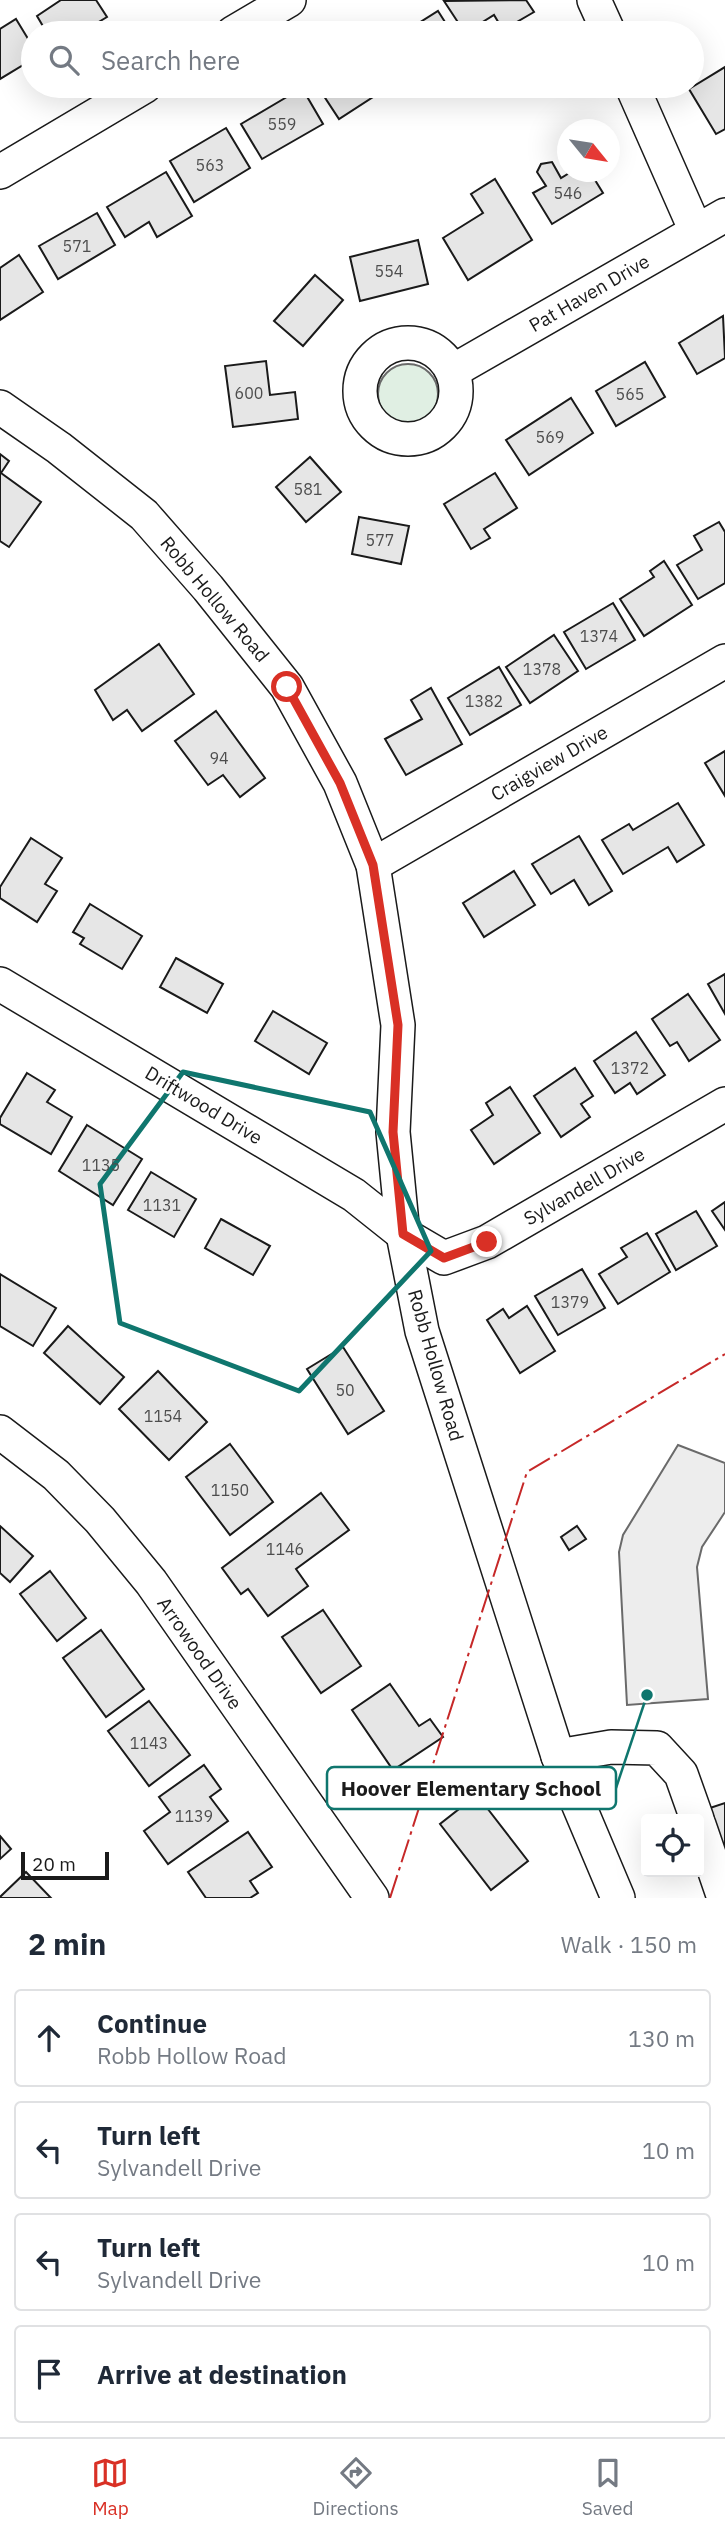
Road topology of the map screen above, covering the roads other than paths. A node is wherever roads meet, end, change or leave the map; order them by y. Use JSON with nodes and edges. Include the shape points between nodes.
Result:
{"nodes":[{"id":1,"x":289,"y":0,"type":"edge"},
{"id":2,"x":594,"y":0,"type":"edge"},
{"id":3,"x":253,"y":21,"type":"edge"},
{"id":4,"x":604,"y":21,"type":"edge"},
{"id":5,"x":125,"y":98,"type":"edge"},
{"id":6,"x":637,"y":98,"type":"edge"},
{"id":7,"x":0,"y":173,"type":"edge"},
{"id":8,"x":725,"y":215,"type":"edge"},
{"id":9,"x":696,"y":231,"type":"junction"},
{"id":10,"x":453,"y":371,"type":"dead end"},
{"id":11,"x":0,"y":407,"type":"edge"},
{"id":12,"x":725,"y":661,"type":"edge"},
{"id":13,"x":373,"y":865,"type":"junction"},
{"id":14,"x":0,"y":984,"type":"edge"},
{"id":15,"x":725,"y":1104,"type":"edge"},
{"id":16,"x":403,"y":1234,"type":"junction"},
{"id":17,"x":0,"y":1432,"type":"edge"},
{"id":18,"x":558,"y":1756,"type":"junction"},
{"id":19,"x":695,"y":1814,"type":"edge"},
{"id":20,"x":704,"y":1840,"type":"edge"},
{"id":21,"x":372,"y":1898,"type":"edge"},
{"id":22,"x":618,"y":1898,"type":"edge"},
{"id":23,"x":724,"y":1898,"type":"edge"}],
"edges":[{"from":1,"to":3,"type":"street"},
{"from":2,"to":4,"type":"street"},
{"from":5,"to":7,"type":"street"},
{"from":6,"to":9,"type":"street"},
{"from":8,"to":9,"type":"street","name":"Pat Haven Drive"},
{"from":9,"to":10,"type":"street","name":"Pat Haven Drive"},
{"from":11,"to":13,"type":"street","name":"Robb Hollow Road","via":[[144,515],[208,588],[287,687],[340,783]]},
{"from":12,"to":13,"type":"street","name":"Craigview Drive"},
{"from":13,"to":16,"type":"street","name":"Robb Hollow Road","via":[[398,1025],[393,1132]]},
{"from":14,"to":16,"type":"street","name":"Driftwood Drive","via":[[354,1195]]},
{"from":15,"to":16,"type":"street","name":"Sylvandell Drive","via":[[487,1242],[444,1258]]},
{"from":16,"to":18,"type":"street","name":"Robb Hollow Road","via":[[422,1331]]},
{"from":17,"to":21,"type":"street","name":"Arrowood Drive","via":[[56,1475],[151,1582]]},
{"from":18,"to":19,"type":"street","via":[[611,1746],[657,1748],[681,1774]]},
{"from":18,"to":22,"type":"street","name":"Robb Hollow Road"},
{"from":20,"to":23,"type":"street"}]}
